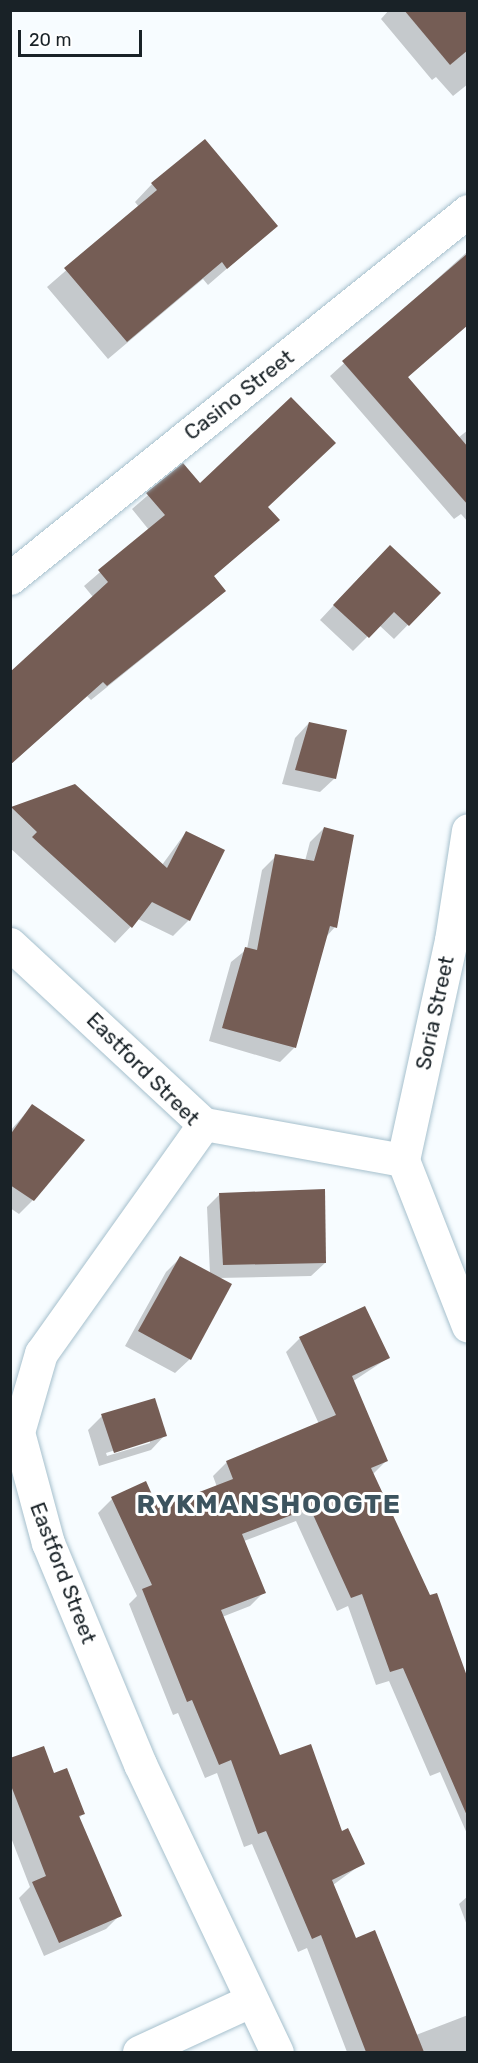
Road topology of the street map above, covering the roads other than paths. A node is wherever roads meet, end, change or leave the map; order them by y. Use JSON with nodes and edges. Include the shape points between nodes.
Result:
{"nodes":[{"id":1,"x":468,"y":211,"type":"edge"},
{"id":2,"x":10,"y":578,"type":"edge"},
{"id":3,"x":468,"y":830,"type":"edge"},
{"id":4,"x":10,"y":944,"type":"edge"},
{"id":5,"x":204,"y":1124,"type":"junction"},
{"id":6,"x":403,"y":1160,"type":"junction"},
{"id":7,"x":468,"y":1326,"type":"edge"},
{"id":8,"x":250,"y":2001,"type":"junction"},
{"id":9,"x":139,"y":2052,"type":"edge"},
{"id":10,"x":277,"y":2052,"type":"edge"}],
"edges":[{"from":1,"to":2,"type":"street","name":"Casino Street"},
{"from":3,"to":6,"type":"street","name":"Soria Street","via":[[452,940]]},
{"from":4,"to":5,"type":"street","name":"Eastford Street"},
{"from":5,"to":6,"type":"street"},
{"from":5,"to":8,"type":"street","name":"Eastford Street","via":[[41,1353],[18,1432],[52,1554],[140,1764]]},
{"from":6,"to":7,"type":"street"},
{"from":8,"to":9,"type":"street"},
{"from":8,"to":10,"type":"street","name":"Eastford Street"}]}
